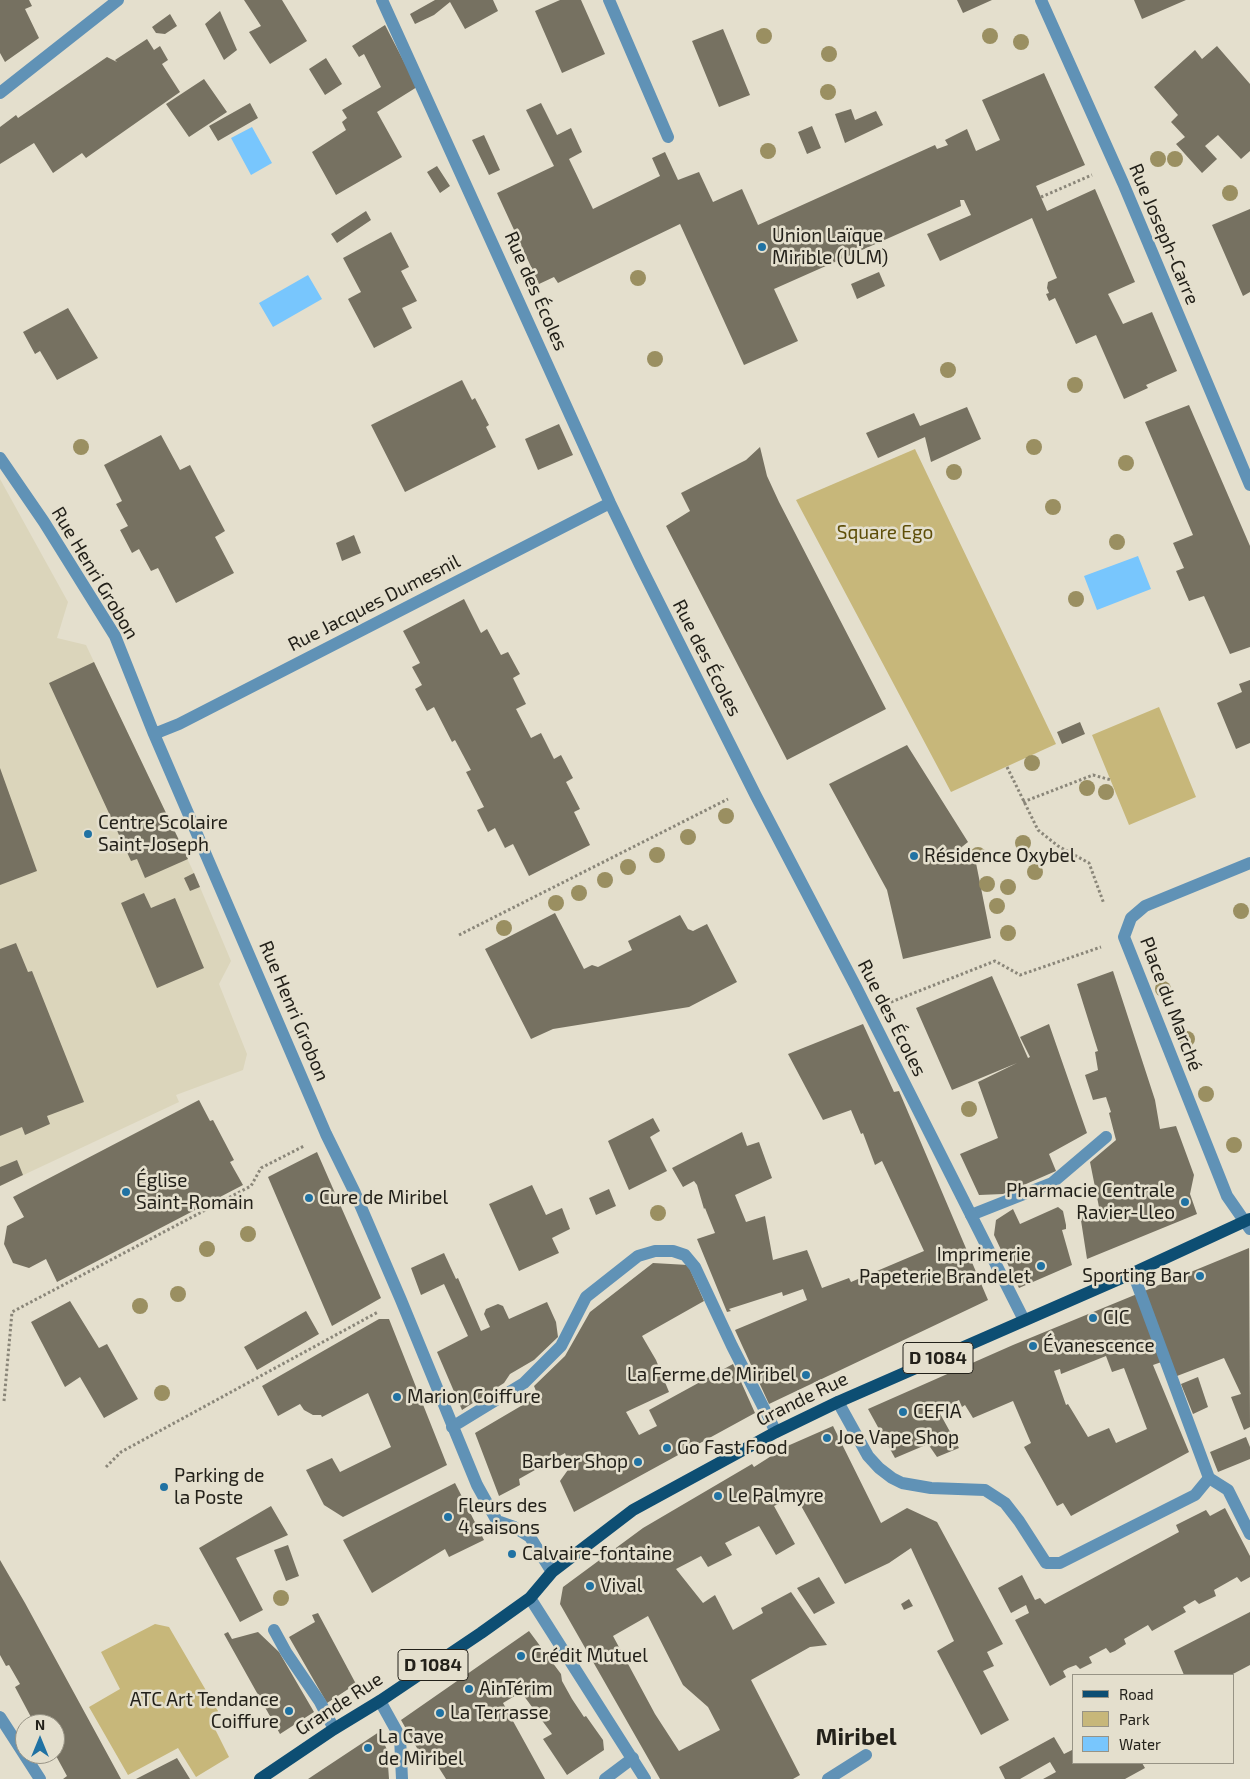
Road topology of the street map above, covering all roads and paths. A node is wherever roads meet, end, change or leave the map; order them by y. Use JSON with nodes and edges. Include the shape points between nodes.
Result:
{"nodes":[{"id":1,"x":118,"y":0,"type":"edge"},
{"id":2,"x":382,"y":0,"type":"edge"},
{"id":3,"x":608,"y":0,"type":"edge"},
{"id":4,"x":1041,"y":0,"type":"edge"},
{"id":5,"x":0,"y":94,"type":"edge"},
{"id":6,"x":668,"y":137,"type":"dead end"},
{"id":7,"x":1095,"y":173,"type":"dead end"},
{"id":8,"x":1041,"y":197,"type":"dead end"},
{"id":9,"x":0,"y":458,"type":"edge"},
{"id":10,"x":1250,"y":485,"type":"edge"},
{"id":11,"x":610,"y":503,"type":"junction"},
{"id":12,"x":154,"y":734,"type":"junction"},
{"id":13,"x":1007,"y":767,"type":"dead end"},
{"id":14,"x":1110,"y":780,"type":"dead end"},
{"id":15,"x":751,"y":787,"type":"junction"},
{"id":16,"x":1023,"y":802,"type":"junction"},
{"id":17,"x":1250,"y":863,"type":"edge"},
{"id":18,"x":1104,"y":904,"type":"dead end"},
{"id":19,"x":459,"y":935,"type":"dead end"},
{"id":20,"x":1106,"y":945,"type":"dead end"},
{"id":21,"x":868,"y":1010,"type":"junction"},
{"id":22,"x":326,"y":1134,"type":"junction"},
{"id":23,"x":1106,"y":1136,"type":"dead end"},
{"id":24,"x":970,"y":1214,"type":"junction"},
{"id":25,"x":1249,"y":1223,"type":"edge"},
{"id":26,"x":1133,"y":1272,"type":"junction"},
{"id":27,"x":401,"y":1300,"type":"junction"},
{"id":28,"x":1024,"y":1320,"type":"junction"},
{"id":29,"x":4,"y":1401,"type":"dead end"},
{"id":30,"x":838,"y":1402,"type":"junction"},
{"id":31,"x":452,"y":1427,"type":"junction"},
{"id":32,"x":776,"y":1432,"type":"junction"},
{"id":33,"x":106,"y":1467,"type":"dead end"},
{"id":34,"x":1209,"y":1478,"type":"junction"},
{"id":35,"x":1250,"y":1534,"type":"edge"},
{"id":36,"x":552,"y":1572,"type":"junction"},
{"id":37,"x":530,"y":1598,"type":"junction"},
{"id":38,"x":274,"y":1630,"type":"dead end"},
{"id":39,"x":380,"y":1701,"type":"junction"},
{"id":40,"x":0,"y":1717,"type":"edge"},
{"id":41,"x":334,"y":1728,"type":"junction"},
{"id":42,"x":866,"y":1755,"type":"dead end"},
{"id":43,"x":632,"y":1758,"type":"junction"},
{"id":44,"x":269,"y":1777,"type":"edge"},
{"id":45,"x":40,"y":1779,"type":"edge"},
{"id":46,"x":402,"y":1779,"type":"edge"},
{"id":47,"x":605,"y":1779,"type":"edge"},
{"id":48,"x":645,"y":1779,"type":"edge"},
{"id":49,"x":828,"y":1779,"type":"edge"}],
"edges":[{"from":1,"to":5,"type":"street"},
{"from":2,"to":11,"type":"street","name":"Rue des Écoles"},
{"from":3,"to":6,"type":"street"},
{"from":4,"to":10,"type":"street","name":"Rue Joseph-Carre","via":[[1123,183]]},
{"from":7,"to":8,"type":"path"},
{"from":9,"to":12,"type":"street","name":"Rue Henri Grobon","via":[[115,636]]},
{"from":11,"to":12,"type":"street","name":"Rue Jacques Dumesnil"},
{"from":11,"to":15,"type":"street","name":"Rue des Écoles"},
{"from":12,"to":22,"type":"street","name":"Rue Henri Grobon"},
{"from":13,"to":16,"type":"path"},
{"from":14,"to":16,"type":"path","via":[[1093,775]]},
{"from":15,"to":19,"type":"path"},
{"from":15,"to":21,"type":"street","name":"Rue des Écoles"},
{"from":16,"to":18,"type":"path","via":[[1038,830],[1058,846],[1089,863]]},
{"from":17,"to":25,"type":"street","name":"Place du Marché","via":[[1145,906],[1131,918],[1124,937],[1227,1196]]},
{"from":20,"to":21,"type":"path","via":[[1020,975],[995,961]]},
{"from":21,"to":24,"type":"street","name":"Rue des Écoles"},
{"from":22,"to":27,"type":"street","name":"Rue Henri Grobon"},
{"from":22,"to":29,"type":"path","via":[[260,1168],[250,1186],[12,1312]]},
{"from":23,"to":24,"type":"street","via":[[1052,1183]]},
{"from":24,"to":28,"type":"street","name":"Rue des Écoles"},
{"from":25,"to":26,"type":"main road","name":"Grande Rue","number":"D 1084"},
{"from":26,"to":28,"type":"main road","name":"Grande Rue","number":"D 1084"},
{"from":26,"to":34,"type":"street"},
{"from":27,"to":31,"type":"street","name":"Rue Henri Grobon"},
{"from":27,"to":33,"type":"path","via":[[120,1452]]},
{"from":28,"to":30,"type":"main road","name":"Grande Rue","number":"D 1084"},
{"from":30,"to":32,"type":"main road","name":"Grande Rue","number":"D 1084"},
{"from":30,"to":34,"type":"street","via":[[868,1456],[879,1468],[902,1483],[931,1488],[985,1490],[1006,1503],[1046,1563],[1060,1563],[1195,1495]]},
{"from":31,"to":32,"type":"street","via":[[524,1383],[561,1346],[586,1298],[630,1262],[655,1251],[673,1251],[685,1255],[695,1267]]},
{"from":31,"to":36,"type":"street","name":"Rue Henri Grobon","via":[[497,1522],[530,1537]]},
{"from":32,"to":36,"type":"main road","name":"Grande Rue","number":"D 1084","via":[[632,1510]]},
{"from":34,"to":35,"type":"street","via":[[1228,1490]]},
{"from":36,"to":37,"type":"main road","name":"Grande Rue","number":"D 1084"},
{"from":37,"to":39,"type":"main road","name":"Grande Rue","number":"D 1084"},
{"from":37,"to":43,"type":"street"},
{"from":38,"to":41,"type":"street"},
{"from":39,"to":41,"type":"main road","name":"Grande Rue","number":"D 1084"},
{"from":39,"to":46,"type":"street","via":[[400,1737]]},
{"from":40,"to":45,"type":"street"},
{"from":41,"to":44,"type":"main road","name":"Grande Rue","number":"D 1084"},
{"from":42,"to":49,"type":"street"},
{"from":43,"to":47,"type":"street"},
{"from":43,"to":48,"type":"street"}]}
